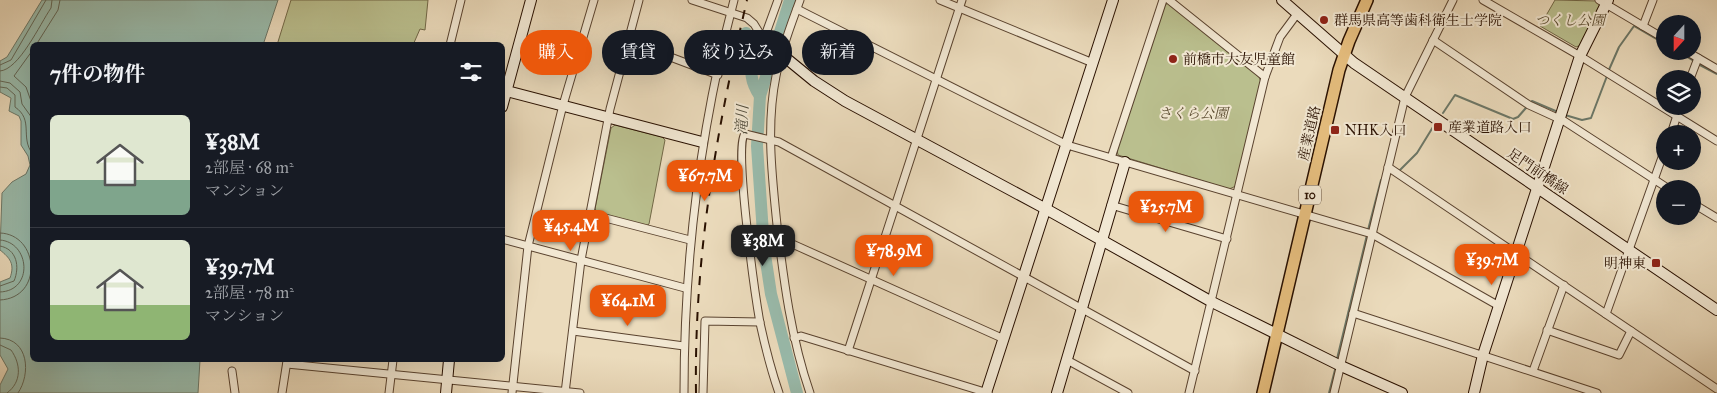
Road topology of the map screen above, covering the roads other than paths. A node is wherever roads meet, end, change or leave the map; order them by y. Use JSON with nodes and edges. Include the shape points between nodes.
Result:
{"nodes":[{"id":1,"x":461,"y":0,"type":"edge"},
{"id":2,"x":531,"y":0,"type":"edge"},
{"id":3,"x":594,"y":0,"type":"edge"},
{"id":4,"x":639,"y":0,"type":"edge"},
{"id":5,"x":692,"y":0,"type":"edge"},
{"id":6,"x":734,"y":0,"type":"edge"},
{"id":7,"x":778,"y":0,"type":"edge"},
{"id":8,"x":800,"y":0,"type":"edge"},
{"id":9,"x":940,"y":0,"type":"edge"},
{"id":10,"x":962,"y":0,"type":"edge"},
{"id":11,"x":1113,"y":0,"type":"edge"},
{"id":12,"x":1163,"y":0,"type":"edge"},
{"id":13,"x":1169,"y":0,"type":"edge"},
{"id":14,"x":1282,"y":0,"type":"edge"},
{"id":15,"x":1367,"y":0,"type":"edge"},
{"id":16,"x":1452,"y":0,"type":"edge"},
{"id":17,"x":1483,"y":0,"type":"edge"},
{"id":18,"x":1653,"y":0,"type":"edge"},
{"id":19,"x":1604,"y":1,"type":"edge"},
{"id":20,"x":797,"y":8,"type":"junction"},
{"id":21,"x":960,"y":9,"type":"junction"},
{"id":22,"x":730,"y":13,"type":"junction"},
{"id":23,"x":1298,"y":14,"type":"junction"},
{"id":24,"x":1643,"y":26,"type":"junction"},
{"id":25,"x":631,"y":30,"type":"edge"},
{"id":26,"x":727,"y":30,"type":"edge"},
{"id":27,"x":757,"y":30,"type":"edge"},
{"id":28,"x":767,"y":30,"type":"edge"},
{"id":29,"x":789,"y":30,"type":"edge"},
{"id":30,"x":1656,"y":34,"type":"edge"},
{"id":31,"x":1434,"y":40,"type":"junction"},
{"id":32,"x":451,"y":42,"type":"edge"},
{"id":33,"x":1344,"y":55,"type":"junction"},
{"id":34,"x":1580,"y":56,"type":"junction"},
{"id":35,"x":1701,"y":60,"type":"edge"},
{"id":36,"x":792,"y":63,"type":"edge"},
{"id":37,"x":1093,"y":63,"type":"junction"},
{"id":38,"x":1717,"y":69,"type":"edge"},
{"id":39,"x":620,"y":75,"type":"edge"},
{"id":40,"x":718,"y":75,"type":"edge"},
{"id":41,"x":776,"y":75,"type":"edge"},
{"id":42,"x":1265,"y":77,"type":"junction"},
{"id":43,"x":936,"y":80,"type":"junction"},
{"id":44,"x":505,"y":87,"type":"edge"},
{"id":45,"x":505,"y":90,"type":"edge"},
{"id":46,"x":1405,"y":97,"type":"junction"},
{"id":47,"x":563,"y":105,"type":"junction"},
{"id":48,"x":1677,"y":116,"type":"junction"},
{"id":49,"x":609,"y":117,"type":"junction"},
{"id":50,"x":1560,"y":119,"type":"junction"},
{"id":51,"x":1674,"y":125,"type":"edge"},
{"id":52,"x":769,"y":139,"type":"junction"},
{"id":53,"x":918,"y":139,"type":"junction"},
{"id":54,"x":1717,"y":141,"type":"edge"},
{"id":55,"x":702,"y":142,"type":"junction"},
{"id":56,"x":1067,"y":145,"type":"junction"},
{"id":57,"x":1111,"y":158,"type":"junction"},
{"id":58,"x":1125,"y":162,"type":"junction"},
{"id":59,"x":1388,"y":167,"type":"junction"},
{"id":60,"x":1657,"y":170,"type":"edge"},
{"id":61,"x":1654,"y":179,"type":"junction"},
{"id":62,"x":1537,"y":187,"type":"junction"},
{"id":63,"x":1237,"y":196,"type":"junction"},
{"id":64,"x":895,"y":205,"type":"junction"},
{"id":65,"x":1111,"y":205,"type":"junction"},
{"id":66,"x":1701,"y":208,"type":"edge"},
{"id":67,"x":1046,"y":209,"type":"junction"},
{"id":68,"x":1306,"y":213,"type":"junction"},
{"id":69,"x":590,"y":214,"type":"junction"},
{"id":70,"x":1717,"y":218,"type":"edge"},
{"id":71,"x":1372,"y":234,"type":"junction"},
{"id":72,"x":779,"y":238,"type":"junction"},
{"id":73,"x":1227,"y":239,"type":"junction"},
{"id":74,"x":505,"y":240,"type":"edge"},
{"id":75,"x":690,"y":240,"type":"junction"},
{"id":76,"x":1101,"y":240,"type":"junction"},
{"id":77,"x":528,"y":246,"type":"junction"},
{"id":78,"x":1629,"y":250,"type":"junction"},
{"id":79,"x":1516,"y":253,"type":"junction"},
{"id":80,"x":581,"y":260,"type":"junction"},
{"id":81,"x":1024,"y":276,"type":"junction"},
{"id":82,"x":871,"y":279,"type":"junction"},
{"id":83,"x":1564,"y":285,"type":"junction"},
{"id":84,"x":685,"y":288,"type":"junction"},
{"id":85,"x":1212,"y":302,"type":"junction"},
{"id":86,"x":1499,"y":306,"type":"junction"},
{"id":87,"x":1081,"y":308,"type":"junction"},
{"id":88,"x":1717,"y":310,"type":"edge"},
{"id":89,"x":1353,"y":313,"type":"junction"},
{"id":90,"x":1606,"y":314,"type":"junction"},
{"id":91,"x":760,"y":322,"type":"junction"},
{"id":92,"x":1547,"y":330,"type":"junction"},
{"id":93,"x":573,"y":331,"type":"junction"},
{"id":94,"x":1630,"y":331,"type":"junction"},
{"id":95,"x":1277,"y":334,"type":"junction"},
{"id":96,"x":794,"y":338,"type":"junction"},
{"id":97,"x":1004,"y":339,"type":"junction"},
{"id":98,"x":684,"y":346,"type":"junction"},
{"id":99,"x":848,"y":351,"type":"junction"},
{"id":100,"x":1483,"y":355,"type":"junction"},
{"id":101,"x":1067,"y":360,"type":"junction"},
{"id":102,"x":287,"y":362,"type":"edge"},
{"id":103,"x":393,"y":362,"type":"edge"},
{"id":104,"x":449,"y":362,"type":"edge"},
{"id":105,"x":1341,"y":366,"type":"junction"},
{"id":106,"x":1195,"y":371,"type":"junction"},
{"id":107,"x":1533,"y":371,"type":"junction"},
{"id":108,"x":232,"y":372,"type":"dead end"},
{"id":109,"x":391,"y":373,"type":"junction"},
{"id":110,"x":447,"y":379,"type":"junction"},
{"id":111,"x":512,"y":389,"type":"edge"},
{"id":112,"x":1717,"y":389,"type":"edge"},
{"id":113,"x":566,"y":392,"type":"edge"},
{"id":114,"x":235,"y":393,"type":"edge"},
{"id":115,"x":282,"y":393,"type":"edge"},
{"id":116,"x":390,"y":393,"type":"edge"},
{"id":117,"x":446,"y":393,"type":"edge"},
{"id":118,"x":580,"y":393,"type":"edge"},
{"id":119,"x":684,"y":393,"type":"edge"},
{"id":120,"x":704,"y":393,"type":"edge"},
{"id":121,"x":779,"y":393,"type":"edge"},
{"id":122,"x":810,"y":393,"type":"edge"},
{"id":123,"x":987,"y":393,"type":"edge"},
{"id":124,"x":1057,"y":393,"type":"edge"},
{"id":125,"x":1128,"y":393,"type":"edge"},
{"id":126,"x":1190,"y":393,"type":"edge"},
{"id":127,"x":1263,"y":393,"type":"edge"},
{"id":128,"x":1334,"y":393,"type":"edge"},
{"id":129,"x":1402,"y":393,"type":"edge"},
{"id":130,"x":1474,"y":393,"type":"edge"},
{"id":131,"x":1597,"y":393,"type":"edge"}],
"edges":[{"from":1,"to":32,"type":"street"},
{"from":2,"to":44,"type":"street"},
{"from":3,"to":47,"type":"street"},
{"from":4,"to":25,"type":"street"},
{"from":5,"to":22,"type":"street"},
{"from":6,"to":22,"type":"street"},
{"from":7,"to":28,"type":"street"},
{"from":8,"to":20,"type":"street"},
{"from":9,"to":21,"type":"street"},
{"from":10,"to":21,"type":"street"},
{"from":11,"to":37,"type":"street"},
{"from":12,"to":57,"type":"street"},
{"from":13,"to":42,"type":"street"},
{"from":14,"to":23,"type":"street","name":"足門前橋線"},
{"from":15,"to":33,"type":"main road","name":"産業道路","number":"10"},
{"from":16,"to":31,"type":"street"},
{"from":17,"to":34,"type":"street"},
{"from":18,"to":24,"type":"street"},
{"from":19,"to":24,"type":"street"},
{"from":19,"to":34,"type":"street"},
{"from":20,"to":29,"type":"street"},
{"from":20,"to":43,"type":"street"},
{"from":21,"to":37,"type":"street"},
{"from":21,"to":43,"type":"street"},
{"from":22,"to":26,"type":"street"},
{"from":22,"to":27,"type":"street","via":[[751,21]]},
{"from":23,"to":33,"type":"street","name":"足門前橋線"},
{"from":23,"to":42,"type":"street","via":[[1280,37]]},
{"from":24,"to":30,"type":"street"},
{"from":31,"to":46,"type":"street"},
{"from":31,"to":50,"type":"street","via":[[1531,106]]},
{"from":33,"to":46,"type":"street","name":"足門前橋線"},
{"from":33,"to":68,"type":"main road","name":"産業道路","number":"10"},
{"from":34,"to":48,"type":"street"},
{"from":34,"to":50,"type":"street"},
{"from":35,"to":38,"type":"street"},
{"from":36,"to":53,"type":"street","via":[[845,101]]},
{"from":37,"to":56,"type":"street"},
{"from":39,"to":49,"type":"street"},
{"from":40,"to":55,"type":"street"},
{"from":41,"to":52,"type":"street"},
{"from":42,"to":63,"type":"street"},
{"from":43,"to":53,"type":"street"},
{"from":43,"to":56,"type":"street"},
{"from":45,"to":47,"type":"street"},
{"from":46,"to":59,"type":"street"},
{"from":46,"to":62,"type":"street","name":"足門前橋線"},
{"from":47,"to":49,"type":"street"},
{"from":47,"to":77,"type":"street"},
{"from":48,"to":51,"type":"street"},
{"from":48,"to":54,"type":"street"},
{"from":49,"to":55,"type":"street"},
{"from":49,"to":69,"type":"street"},
{"from":50,"to":61,"type":"street"},
{"from":50,"to":62,"type":"street"},
{"from":52,"to":64,"type":"street"},
{"from":52,"to":72,"type":"street"},
{"from":52,"to":91,"type":"street","via":[[745,134],[741,140],[742,174]]},
{"from":53,"to":64,"type":"street"},
{"from":53,"to":67,"type":"street"},
{"from":55,"to":75,"type":"street"},
{"from":56,"to":57,"type":"street"},
{"from":56,"to":67,"type":"street"},
{"from":57,"to":58,"type":"street"},
{"from":58,"to":63,"type":"street"},
{"from":58,"to":65,"type":"street"},
{"from":59,"to":71,"type":"street"},
{"from":59,"to":79,"type":"street"},
{"from":60,"to":61,"type":"street"},
{"from":61,"to":78,"type":"street"},
{"from":62,"to":78,"type":"street","name":"足門前橋線"},
{"from":62,"to":79,"type":"street"},
{"from":63,"to":68,"type":"street"},
{"from":63,"to":73,"type":"street"},
{"from":64,"to":81,"type":"street"},
{"from":64,"to":82,"type":"street"},
{"from":65,"to":73,"type":"street"},
{"from":65,"to":76,"type":"street"},
{"from":66,"to":70,"type":"street"},
{"from":67,"to":76,"type":"street"},
{"from":67,"to":81,"type":"street"},
{"from":68,"to":71,"type":"street"},
{"from":68,"to":95,"type":"main road","name":"産業道路","number":"10"},
{"from":69,"to":75,"type":"street"},
{"from":69,"to":80,"type":"street"},
{"from":71,"to":86,"type":"street"},
{"from":71,"to":89,"type":"street"},
{"from":72,"to":82,"type":"street"},
{"from":72,"to":96,"type":"street"},
{"from":73,"to":85,"type":"street"},
{"from":74,"to":77,"type":"street"},
{"from":75,"to":84,"type":"street"},
{"from":76,"to":85,"type":"street"},
{"from":76,"to":87,"type":"street"},
{"from":77,"to":80,"type":"street"},
{"from":77,"to":111,"type":"street"},
{"from":78,"to":88,"type":"street","name":"足門前橋線"},
{"from":78,"to":90,"type":"street"},
{"from":79,"to":83,"type":"street"},
{"from":79,"to":86,"type":"street"},
{"from":80,"to":84,"type":"street"},
{"from":80,"to":93,"type":"street"},
{"from":81,"to":87,"type":"street"},
{"from":81,"to":97,"type":"street"},
{"from":82,"to":97,"type":"street"},
{"from":82,"to":99,"type":"street"},
{"from":83,"to":90,"type":"street"},
{"from":83,"to":92,"type":"street"},
{"from":84,"to":98,"type":"street"},
{"from":85,"to":95,"type":"street"},
{"from":85,"to":106,"type":"street"},
{"from":86,"to":100,"type":"street"},
{"from":87,"to":101,"type":"street"},
{"from":87,"to":106,"type":"street"},
{"from":89,"to":100,"type":"street"},
{"from":89,"to":105,"type":"street"},
{"from":90,"to":94,"type":"street"},
{"from":91,"to":120,"type":"street","via":[[705,321]]},
{"from":91,"to":121,"type":"street"},
{"from":92,"to":94,"type":"street","via":[[1619,355]]},
{"from":92,"to":107,"type":"street"},
{"from":93,"to":98,"type":"street"},
{"from":93,"to":113,"type":"street"},
{"from":94,"to":112,"type":"street"},
{"from":95,"to":105,"type":"street"},
{"from":95,"to":127,"type":"main road","name":"産業道路","number":"10"},
{"from":96,"to":99,"type":"street","via":[[801,336]]},
{"from":96,"to":122,"type":"street"},
{"from":97,"to":123,"type":"street"},
{"from":98,"to":119,"type":"street"},
{"from":99,"to":123,"type":"street"},
{"from":100,"to":107,"type":"street"},
{"from":100,"to":130,"type":"street"},
{"from":101,"to":124,"type":"street"},
{"from":101,"to":125,"type":"street"},
{"from":102,"to":109,"type":"street"},
{"from":102,"to":115,"type":"street"},
{"from":103,"to":109,"type":"street"},
{"from":104,"to":110,"type":"street"},
{"from":105,"to":128,"type":"street"},
{"from":105,"to":129,"type":"street"},
{"from":106,"to":126,"type":"street"},
{"from":107,"to":131,"type":"street"},
{"from":108,"to":114,"type":"street"},
{"from":109,"to":110,"type":"street"},
{"from":109,"to":116,"type":"street"},
{"from":110,"to":111,"type":"street"},
{"from":110,"to":117,"type":"street"},
{"from":111,"to":113,"type":"street"},
{"from":113,"to":118,"type":"street"}]}
